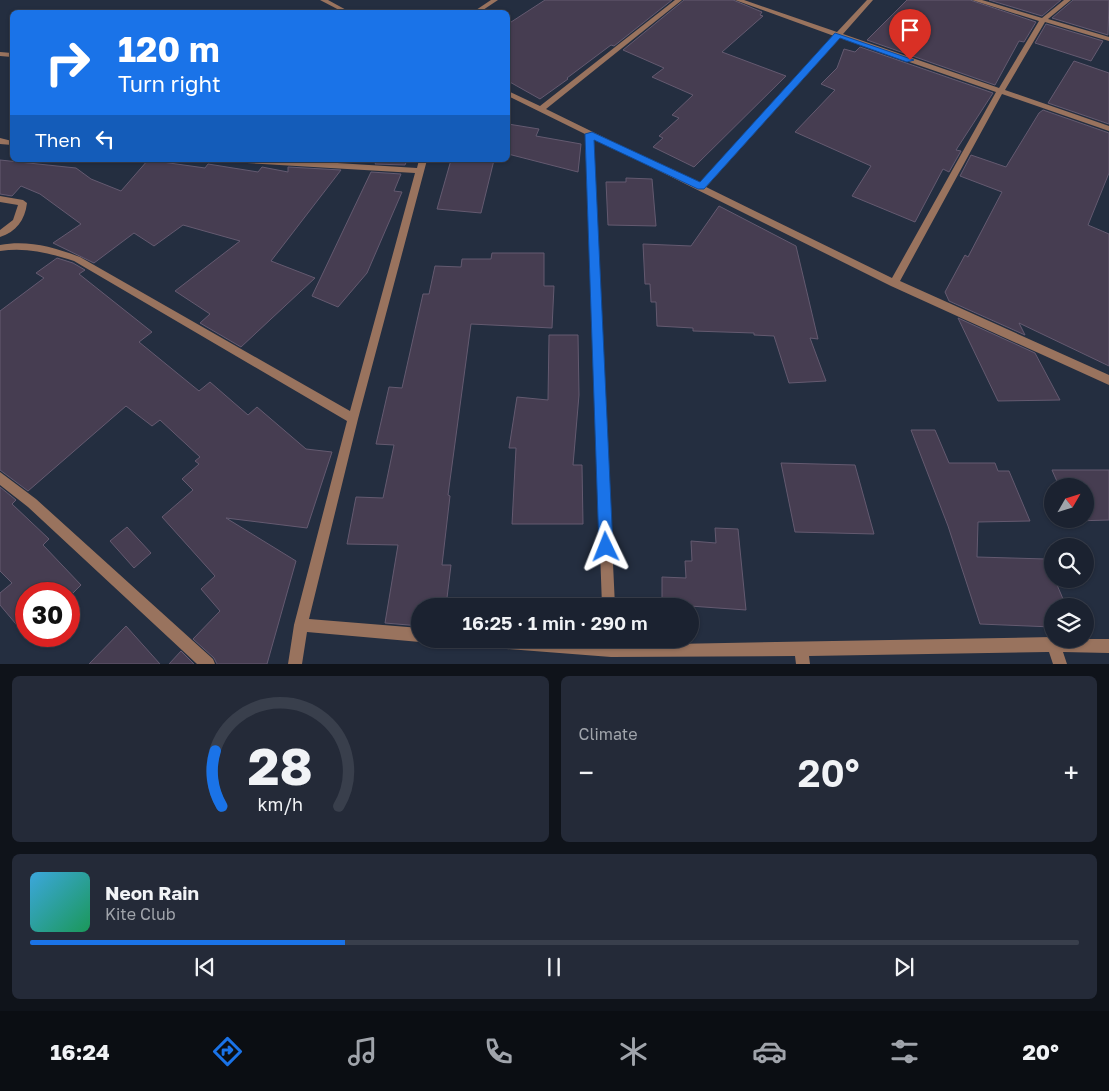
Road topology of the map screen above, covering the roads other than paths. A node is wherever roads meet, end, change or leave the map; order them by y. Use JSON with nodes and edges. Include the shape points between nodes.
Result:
{"nodes":[{"id":1,"x":323,"y":0,"type":"edge"},
{"id":2,"x":495,"y":0,"type":"edge"},
{"id":3,"x":679,"y":0,"type":"edge"},
{"id":4,"x":738,"y":0,"type":"edge"},
{"id":5,"x":870,"y":0,"type":"edge"},
{"id":6,"x":975,"y":0,"type":"edge"},
{"id":7,"x":1068,"y":0,"type":"edge"},
{"id":8,"x":343,"y":10,"type":"edge"},
{"id":9,"x":479,"y":10,"type":"edge"},
{"id":10,"x":1043,"y":20,"type":"junction"},
{"id":11,"x":838,"y":35,"type":"junction"},
{"id":12,"x":1109,"y":39,"type":"edge"},
{"id":13,"x":1000,"y":92,"type":"junction"},
{"id":14,"x":510,"y":94,"type":"edge"},
{"id":15,"x":541,"y":109,"type":"junction"},
{"id":16,"x":1109,"y":129,"type":"edge"},
{"id":17,"x":589,"y":134,"type":"junction"},
{"id":18,"x":305,"y":162,"type":"edge"},
{"id":19,"x":421,"y":166,"type":"edge"},
{"id":20,"x":701,"y":187,"type":"junction"},
{"id":21,"x":0,"y":199,"type":"edge"},
{"id":22,"x":0,"y":234,"type":"edge"},
{"id":23,"x":0,"y":248,"type":"edge"},
{"id":24,"x":894,"y":283,"type":"junction"},
{"id":25,"x":1109,"y":380,"type":"edge"},
{"id":26,"x":353,"y":419,"type":"junction"},
{"id":27,"x":0,"y":478,"type":"edge"},
{"id":28,"x":608,"y":598,"type":"edge"},
{"id":29,"x":301,"y":625,"type":"junction"},
{"id":30,"x":411,"y":634,"type":"edge"},
{"id":31,"x":1044,"y":644,"type":"edge"},
{"id":32,"x":1094,"y":645,"type":"edge"},
{"id":33,"x":1109,"y":646,"type":"edge"},
{"id":34,"x":669,"y":648,"type":"edge"},
{"id":35,"x":1054,"y":648,"type":"edge"},
{"id":36,"x":802,"y":657,"type":"edge"},
{"id":37,"x":208,"y":664,"type":"edge"},
{"id":38,"x":295,"y":664,"type":"edge"},
{"id":39,"x":1060,"y":664,"type":"edge"}],
"edges":[{"from":1,"to":8,"type":"street"},
{"from":2,"to":9,"type":"street"},
{"from":3,"to":15,"type":"street"},
{"from":4,"to":11,"type":"street"},
{"from":5,"to":11,"type":"street"},
{"from":6,"to":10,"type":"street"},
{"from":7,"to":10,"type":"street"},
{"from":10,"to":12,"type":"street"},
{"from":10,"to":13,"type":"street"},
{"from":11,"to":13,"type":"street"},
{"from":11,"to":20,"type":"street"},
{"from":13,"to":16,"type":"street"},
{"from":13,"to":24,"type":"street"},
{"from":14,"to":15,"type":"street"},
{"from":15,"to":17,"type":"street"},
{"from":17,"to":20,"type":"street"},
{"from":17,"to":28,"type":"street"},
{"from":18,"to":19,"type":"street"},
{"from":19,"to":26,"type":"street"},
{"from":20,"to":24,"type":"street"},
{"from":21,"to":22,"type":"street","via":[[23,203],[22,216],[11,229]]},
{"from":23,"to":26,"type":"street","via":[[40,246],[77,260]]},
{"from":24,"to":25,"type":"street"},
{"from":26,"to":29,"type":"street"},
{"from":27,"to":37,"type":"street","via":[[32,503]]},
{"from":29,"to":30,"type":"street"},
{"from":29,"to":38,"type":"street"},
{"from":31,"to":36,"type":"street"},
{"from":32,"to":33,"type":"street"},
{"from":34,"to":36,"type":"street"},
{"from":35,"to":39,"type":"street"}]}
